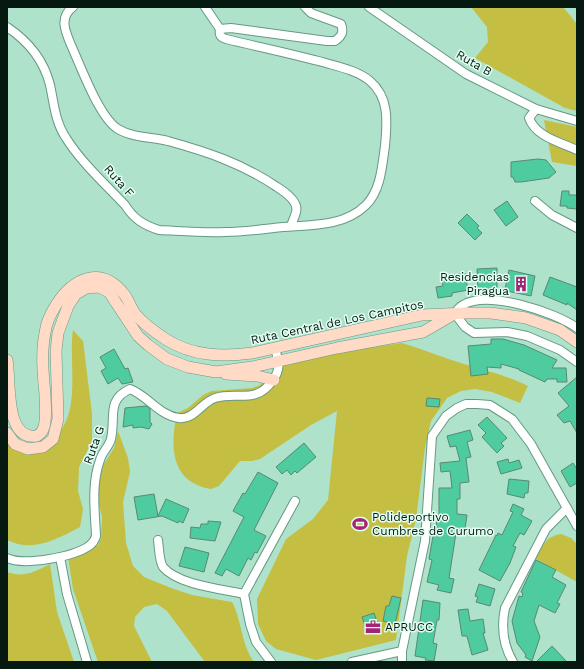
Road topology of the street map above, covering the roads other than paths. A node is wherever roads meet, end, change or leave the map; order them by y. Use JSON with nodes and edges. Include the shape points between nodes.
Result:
{"nodes":[{"id":1,"x":73,"y":7,"type":"edge"},
{"id":2,"x":205,"y":7,"type":"edge"},
{"id":3,"x":305,"y":7,"type":"edge"},
{"id":4,"x":369,"y":7,"type":"edge"},
{"id":5,"x":7,"y":28,"type":"edge"},
{"id":6,"x":220,"y":29,"type":"junction"},
{"id":7,"x":536,"y":109,"type":"junction"},
{"id":8,"x":577,"y":121,"type":"edge"},
{"id":9,"x":577,"y":150,"type":"edge"},
{"id":10,"x":535,"y":201,"type":"dead end"},
{"id":11,"x":291,"y":226,"type":"junction"},
{"id":12,"x":577,"y":228,"type":"edge"},
{"id":13,"x":455,"y":314,"type":"junction"},
{"id":14,"x":577,"y":328,"type":"edge"},
{"id":15,"x":577,"y":342,"type":"edge"},
{"id":16,"x":276,"y":349,"type":"junction"},
{"id":17,"x":7,"y":360,"type":"edge"},
{"id":18,"x":279,"y":360,"type":"junction"},
{"id":19,"x":577,"y":362,"type":"edge"},
{"id":20,"x":216,"y":372,"type":"junction"},
{"id":21,"x":274,"y":380,"type":"junction"},
{"id":22,"x":7,"y":433,"type":"edge"},
{"id":23,"x":295,"y":501,"type":"dead end"},
{"id":24,"x":567,"y":508,"type":"junction"},
{"id":25,"x":577,"y":526,"type":"edge"},
{"id":26,"x":158,"y":540,"type":"dead end"},
{"id":27,"x":60,"y":557,"type":"junction"},
{"id":28,"x":7,"y":558,"type":"edge"},
{"id":29,"x":244,"y":594,"type":"junction"},
{"id":30,"x":402,"y":651,"type":"junction"},
{"id":31,"x":87,"y":662,"type":"edge"},
{"id":32,"x":271,"y":662,"type":"edge"},
{"id":33,"x":352,"y":662,"type":"edge"},
{"id":34,"x":402,"y":662,"type":"edge"},
{"id":35,"x":513,"y":662,"type":"edge"}],
"edges":[{"from":1,"to":11,"type":"street","via":[[65,17],[66,34],[108,119],[124,132],[168,141],[230,160],[262,177],[292,198],[296,212]]},
{"from":2,"to":6,"type":"street"},
{"from":3,"to":6,"type":"street","via":[[311,13],[341,24],[342,36],[335,41],[315,40],[231,28]]},
{"from":4,"to":7,"type":"street","name":"Ruta B","via":[[466,74]]},
{"from":5,"to":11,"type":"street","name":"Ruta F","via":[[28,45],[43,67],[56,118],[65,137],[131,215],[140,222],[159,230],[226,232]]},
{"from":6,"to":11,"type":"street","name":"Ruta F","via":[[219,34],[226,39],[289,53],[358,74],[370,81],[383,99],[387,128],[381,171],[372,197],[365,206],[344,218],[319,225]]},
{"from":7,"to":8,"type":"street","name":"Ruta B"},
{"from":7,"to":9,"type":"street","via":[[528,118],[531,125],[538,132]]},
{"from":10,"to":12,"type":"street","via":[[552,215]]},
{"from":13,"to":14,"type":"street","via":[[460,307],[469,302],[508,302],[553,315]]},
{"from":13,"to":15,"type":"main road","via":[[491,313],[526,318],[560,330]]},
{"from":13,"to":16,"type":"main road","name":"Ruta Central de Los Campitos","via":[[422,315]]},
{"from":13,"to":18,"type":"main road","name":"Ruta Central de Los Campitos","via":[[423,332]]},
{"from":13,"to":19,"type":"street","via":[[465,327],[474,333],[507,332],[527,336],[560,350]]},
{"from":16,"to":17,"type":"main road","name":"Ruta Central de Los Campitos","via":[[252,354],[218,356],[191,351],[176,345],[144,323],[116,286],[96,277],[80,281],[67,291],[56,306],[45,331],[43,358],[46,413],[44,427],[37,436],[18,431],[13,420]]},
{"from":16,"to":18,"type":"street"},
{"from":18,"to":20,"type":"main road","name":"Ruta Central de Los Campitos"},
{"from":18,"to":21,"type":"street","via":[[279,370]]},
{"from":20,"to":21,"type":"main road"},
{"from":20,"to":22,"type":"main road","name":"Ruta Central de Los Campitos","via":[[188,367],[168,359],[138,336],[109,292],[99,287],[86,288],[76,294],[68,306],[58,332],[58,419],[53,439],[43,447],[28,449],[15,444]]},
{"from":21,"to":27,"type":"street","name":"Ruta G","via":[[255,395],[215,398],[191,415],[181,418],[169,416],[140,393],[130,389],[120,394],[114,401],[114,426],[110,443],[100,459],[95,477],[94,542],[88,547]]},
{"from":23,"to":29,"type":"street"},
{"from":24,"to":25,"type":"street"},
{"from":24,"to":30,"type":"street","via":[[531,444],[512,418],[490,406],[477,404],[466,404],[446,416],[432,436],[426,530]]},
{"from":24,"to":35,"type":"street","via":[[546,529],[505,608],[504,637]]},
{"from":26,"to":29,"type":"street","via":[[162,566],[171,574],[184,580]]},
{"from":27,"to":28,"type":"street","name":"Ruta G","via":[[30,562]]},
{"from":27,"to":31,"type":"street","via":[[67,594]]},
{"from":29,"to":32,"type":"street","via":[[256,642]]},
{"from":30,"to":33,"type":"street"},
{"from":30,"to":34,"type":"street"}]}
